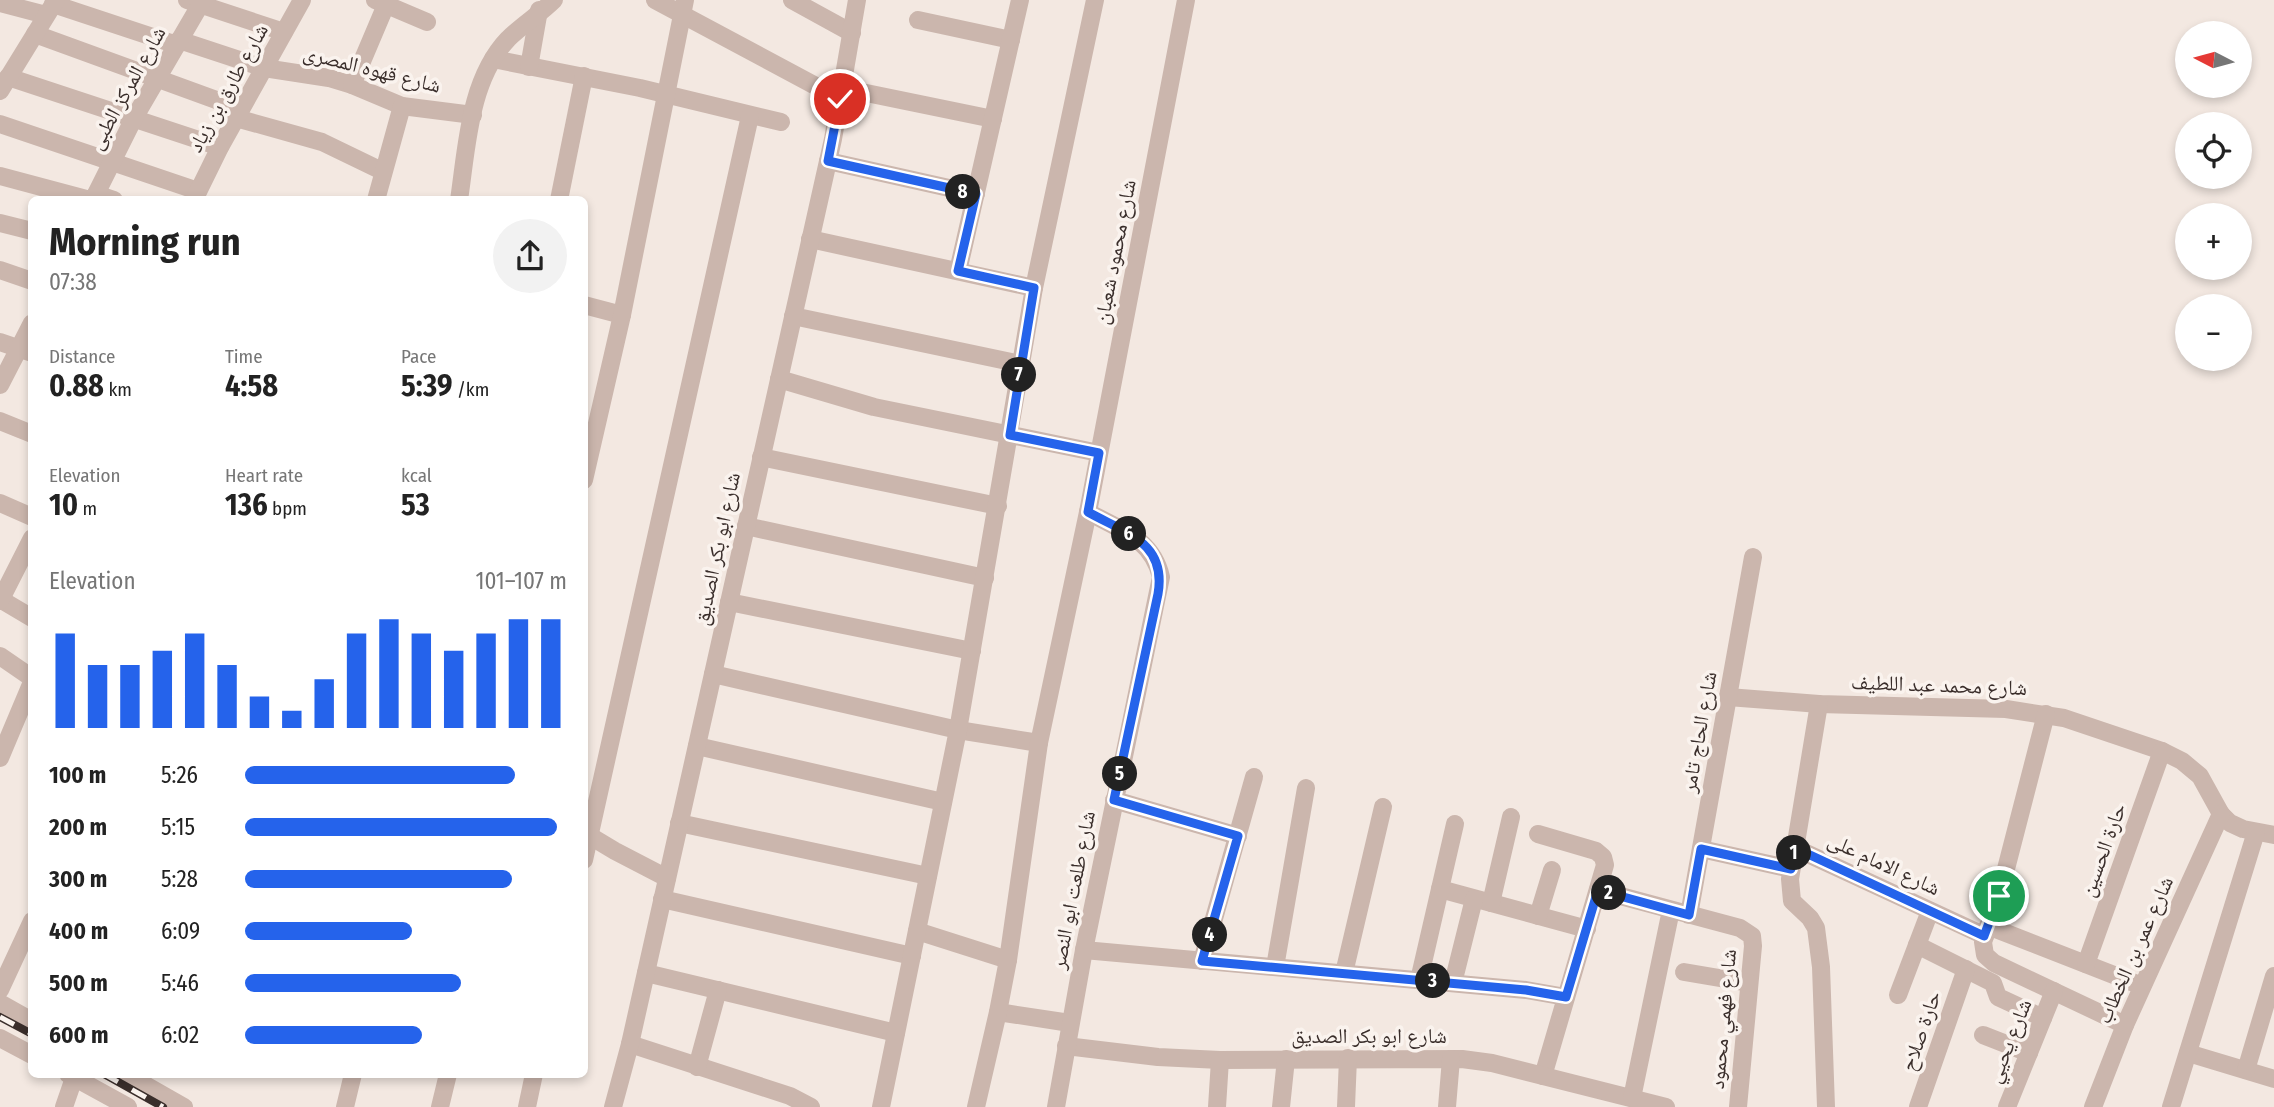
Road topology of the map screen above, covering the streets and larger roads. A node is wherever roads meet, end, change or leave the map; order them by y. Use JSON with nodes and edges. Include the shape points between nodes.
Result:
{"nodes":[{"id":1,"x":302,"y":0,"type":"edge"},
{"id":2,"x":554,"y":0,"type":"edge"},
{"id":3,"x":655,"y":0,"type":"edge"},
{"id":4,"x":792,"y":0,"type":"edge"},
{"id":5,"x":857,"y":0,"type":"edge"},
{"id":6,"x":1020,"y":0,"type":"edge"},
{"id":7,"x":1095,"y":0,"type":"edge"},
{"id":8,"x":1186,"y":0,"type":"edge"},
{"id":9,"x":197,"y":1,"type":"edge"},
{"id":10,"x":383,"y":1,"type":"edge"},
{"id":11,"x":0,"y":3,"type":"edge"},
{"id":12,"x":52,"y":7,"type":"edge"},
{"id":13,"x":683,"y":7,"type":"edge"},
{"id":14,"x":540,"y":8,"type":"edge"},
{"id":15,"x":918,"y":20,"type":"dead end"},
{"id":16,"x":426,"y":22,"type":"dead end"},
{"id":17,"x":284,"y":32,"type":"junction"},
{"id":18,"x":852,"y":33,"type":"junction"},
{"id":19,"x":35,"y":34,"type":"junction"},
{"id":20,"x":1011,"y":40,"type":"junction"},
{"id":21,"x":178,"y":43,"type":"junction"},
{"id":22,"x":492,"y":59,"type":"junction"},
{"id":23,"x":529,"y":67,"type":"junction"},
{"id":24,"x":264,"y":68,"type":"junction"},
{"id":25,"x":584,"y":76,"type":"junction"},
{"id":26,"x":157,"y":79,"type":"junction"},
{"id":27,"x":4,"y":84,"type":"edge"},
{"id":28,"x":352,"y":85,"type":"junction"},
{"id":29,"x":841,"y":93,"type":"junction"},
{"id":30,"x":666,"y":94,"type":"junction"},
{"id":31,"x":402,"y":106,"type":"junction"},
{"id":32,"x":239,"y":114,"type":"junction"},
{"id":33,"x":472,"y":115,"type":"junction"},
{"id":34,"x":750,"y":116,"type":"junction"},
{"id":35,"x":993,"y":119,"type":"junction"},
{"id":36,"x":133,"y":120,"type":"junction"},
{"id":37,"x":781,"y":122,"type":"dead end"},
{"id":38,"x":0,"y":124,"type":"edge"},
{"id":39,"x":220,"y":147,"type":"junction"},
{"id":40,"x":828,"y":161,"type":"junction"},
{"id":41,"x":112,"y":162,"type":"junction"},
{"id":42,"x":382,"y":171,"type":"junction"},
{"id":43,"x":0,"y":176,"type":"edge"},
{"id":44,"x":976,"y":194,"type":"junction"},
{"id":45,"x":196,"y":195,"type":"edge"},
{"id":46,"x":85,"y":196,"type":"edge"},
{"id":47,"x":94,"y":196,"type":"edge"},
{"id":48,"x":377,"y":196,"type":"edge"},
{"id":49,"x":459,"y":196,"type":"edge"},
{"id":50,"x":560,"y":196,"type":"edge"},
{"id":51,"x":0,"y":223,"type":"edge"},
{"id":52,"x":28,"y":230,"type":"edge"},
{"id":53,"x":810,"y":239,"type":"junction"},
{"id":54,"x":0,"y":270,"type":"edge"},
{"id":55,"x":958,"y":271,"type":"junction"},
{"id":56,"x":28,"y":280,"type":"edge"},
{"id":57,"x":1034,"y":288,"type":"junction"},
{"id":58,"x":588,"y":306,"type":"edge"},
{"id":59,"x":622,"y":315,"type":"junction"},
{"id":60,"x":793,"y":316,"type":"junction"},
{"id":61,"x":0,"y":342,"type":"edge"},
{"id":62,"x":25,"y":351,"type":"edge"},
{"id":63,"x":1021,"y":364,"type":"junction"},
{"id":64,"x":779,"y":379,"type":"junction"},
{"id":65,"x":0,"y":385,"type":"edge"},
{"id":66,"x":0,"y":421,"type":"edge"},
{"id":67,"x":28,"y":432,"type":"edge"},
{"id":68,"x":1010,"y":435,"type":"junction"},
{"id":69,"x":588,"y":445,"type":"edge"},
{"id":70,"x":1099,"y":453,"type":"junction"},
{"id":71,"x":761,"y":457,"type":"junction"},
{"id":72,"x":0,"y":503,"type":"edge"},
{"id":73,"x":998,"y":506,"type":"junction"},
{"id":74,"x":1088,"y":512,"type":"junction"},
{"id":75,"x":28,"y":515,"type":"edge"},
{"id":76,"x":746,"y":526,"type":"junction"},
{"id":77,"x":28,"y":546,"type":"edge"},
{"id":78,"x":1752,"y":557,"type":"dead end"},
{"id":79,"x":985,"y":578,"type":"junction"},
{"id":80,"x":0,"y":600,"type":"edge"},
{"id":81,"x":729,"y":602,"type":"junction"},
{"id":82,"x":28,"y":616,"type":"edge"},
{"id":83,"x":972,"y":650,"type":"junction"},
{"id":84,"x":0,"y":656,"type":"edge"},
{"id":85,"x":713,"y":674,"type":"junction"},
{"id":86,"x":28,"y":677,"type":"edge"},
{"id":87,"x":28,"y":690,"type":"edge"},
{"id":88,"x":1728,"y":697,"type":"junction"},
{"id":89,"x":1819,"y":704,"type":"junction"},
{"id":90,"x":2046,"y":714,"type":"junction"},
{"id":91,"x":958,"y":730,"type":"junction"},
{"id":92,"x":1039,"y":743,"type":"junction"},
{"id":93,"x":697,"y":746,"type":"junction"},
{"id":94,"x":2162,"y":751,"type":"junction"},
{"id":95,"x":0,"y":758,"type":"edge"},
{"id":96,"x":1254,"y":777,"type":"dead end"},
{"id":97,"x":1306,"y":788,"type":"dead end"},
{"id":98,"x":1114,"y":800,"type":"junction"},
{"id":99,"x":943,"y":802,"type":"junction"},
{"id":100,"x":1383,"y":807,"type":"dead end"},
{"id":101,"x":2221,"y":814,"type":"junction"},
{"id":102,"x":1511,"y":817,"type":"dead end"},
{"id":103,"x":679,"y":823,"type":"junction"},
{"id":104,"x":1455,"y":824,"type":"dead end"},
{"id":105,"x":588,"y":825,"type":"edge"},
{"id":106,"x":588,"y":830,"type":"edge"},
{"id":107,"x":1538,"y":834,"type":"dead end"},
{"id":108,"x":2265,"y":834,"type":"edge"},
{"id":109,"x":1238,"y":836,"type":"junction"},
{"id":110,"x":1795,"y":848,"type":"junction"},
{"id":111,"x":1701,"y":849,"type":"junction"},
{"id":112,"x":1791,"y":869,"type":"junction"},
{"id":113,"x":1552,"y":870,"type":"dead end"},
{"id":114,"x":929,"y":876,"type":"junction"},
{"id":115,"x":667,"y":878,"type":"junction"},
{"id":116,"x":1440,"y":889,"type":"junction"},
{"id":117,"x":1598,"y":890,"type":"junction"},
{"id":118,"x":662,"y":899,"type":"junction"},
{"id":119,"x":1483,"y":901,"type":"junction"},
{"id":120,"x":1671,"y":910,"type":"junction"},
{"id":121,"x":1930,"y":911,"type":"junction"},
{"id":122,"x":1689,"y":915,"type":"junction"},
{"id":123,"x":1538,"y":916,"type":"junction"},
{"id":124,"x":1587,"y":929,"type":"junction"},
{"id":125,"x":28,"y":930,"type":"edge"},
{"id":126,"x":917,"y":931,"type":"junction"},
{"id":127,"x":1986,"y":931,"type":"junction"},
{"id":128,"x":1917,"y":945,"type":"junction"},
{"id":129,"x":1083,"y":950,"type":"junction"},
{"id":130,"x":912,"y":956,"type":"junction"},
{"id":131,"x":1008,"y":960,"type":"junction"},
{"id":132,"x":1202,"y":961,"type":"junction"},
{"id":133,"x":2086,"y":964,"type":"junction"},
{"id":134,"x":1275,"y":968,"type":"junction"},
{"id":135,"x":1966,"y":970,"type":"junction"},
{"id":136,"x":1684,"y":972,"type":"dead end"},
{"id":137,"x":646,"y":973,"type":"junction"},
{"id":138,"x":1344,"y":974,"type":"junction"},
{"id":139,"x":2274,"y":976,"type":"edge"},
{"id":140,"x":1419,"y":980,"type":"junction"},
{"id":141,"x":1453,"y":983,"type":"junction"},
{"id":142,"x":1749,"y":983,"type":"junction"},
{"id":143,"x":2142,"y":986,"type":"junction"},
{"id":144,"x":0,"y":990,"type":"edge"},
{"id":145,"x":718,"y":990,"type":"junction"},
{"id":146,"x":2054,"y":991,"type":"junction"},
{"id":147,"x":1898,"y":996,"type":"dead end"},
{"id":148,"x":1566,"y":997,"type":"junction"},
{"id":149,"x":0,"y":1003,"type":"edge"},
{"id":150,"x":999,"y":1012,"type":"junction"},
{"id":151,"x":2043,"y":1018,"type":"junction"},
{"id":152,"x":28,"y":1019,"type":"edge"},
{"id":153,"x":1070,"y":1023,"type":"junction"},
{"id":154,"x":2125,"y":1025,"type":"junction"},
{"id":155,"x":897,"y":1033,"type":"junction"},
{"id":156,"x":1983,"y":1035,"type":"dead end"},
{"id":157,"x":0,"y":1038,"type":"edge"},
{"id":158,"x":630,"y":1044,"type":"junction"},
{"id":159,"x":1066,"y":1045,"type":"junction"},
{"id":160,"x":28,"y":1053,"type":"edge"},
{"id":161,"x":2029,"y":1053,"type":"junction"},
{"id":162,"x":2188,"y":1053,"type":"junction"},
{"id":163,"x":1348,"y":1058,"type":"junction"},
{"id":164,"x":1286,"y":1059,"type":"junction"},
{"id":165,"x":1451,"y":1059,"type":"junction"},
{"id":166,"x":1220,"y":1060,"type":"junction"},
{"id":167,"x":697,"y":1067,"type":"junction"},
{"id":168,"x":2246,"y":1070,"type":"junction"},
{"id":169,"x":1543,"y":1076,"type":"junction"},
{"id":170,"x":71,"y":1078,"type":"edge"},
{"id":171,"x":75,"y":1078,"type":"edge"},
{"id":172,"x":133,"y":1078,"type":"edge"},
{"id":173,"x":352,"y":1078,"type":"edge"},
{"id":174,"x":447,"y":1078,"type":"edge"},
{"id":175,"x":533,"y":1078,"type":"edge"},
{"id":176,"x":2274,"y":1079,"type":"edge"},
{"id":177,"x":1632,"y":1098,"type":"junction"},
{"id":178,"x":2174,"y":1106,"type":"edge"},
{"id":179,"x":64,"y":1107,"type":"edge"},
{"id":180,"x":128,"y":1107,"type":"edge"},
{"id":181,"x":184,"y":1107,"type":"edge"},
{"id":182,"x":345,"y":1107,"type":"edge"},
{"id":183,"x":440,"y":1107,"type":"edge"},
{"id":184,"x":527,"y":1107,"type":"edge"},
{"id":185,"x":614,"y":1107,"type":"edge"},
{"id":186,"x":811,"y":1107,"type":"edge"},
{"id":187,"x":881,"y":1107,"type":"edge"},
{"id":188,"x":976,"y":1107,"type":"edge"},
{"id":189,"x":1056,"y":1107,"type":"edge"},
{"id":190,"x":1217,"y":1107,"type":"edge"},
{"id":191,"x":1281,"y":1107,"type":"edge"},
{"id":192,"x":1346,"y":1107,"type":"edge"},
{"id":193,"x":1447,"y":1107,"type":"edge"},
{"id":194,"x":1666,"y":1107,"type":"edge"},
{"id":195,"x":1738,"y":1107,"type":"edge"},
{"id":196,"x":1826,"y":1107,"type":"edge"},
{"id":197,"x":1918,"y":1107,"type":"edge"},
{"id":198,"x":2007,"y":1107,"type":"edge"},
{"id":199,"x":2093,"y":1107,"type":"edge"}],
"edges":[{"from":1,"to":17,"type":"street","name":"شارع طارق بن زياد"},
{"from":2,"to":14,"type":"street"},
{"from":3,"to":13,"type":"street"},
{"from":4,"to":18,"type":"street"},
{"from":5,"to":18,"type":"street","name":"شارع ابو بكر الصديق"},
{"from":6,"to":20,"type":"street"},
{"from":7,"to":57,"type":"street"},
{"from":8,"to":70,"type":"street","name":"شارع محمود شعبان"},
{"from":9,"to":17,"type":"street"},
{"from":9,"to":21,"type":"street","name":"شارع المركز الطبى"},
{"from":10,"to":16,"type":"street"},
{"from":10,"to":28,"type":"street"},
{"from":11,"to":12,"type":"street","name":"شارع قهوه المصرى"},
{"from":12,"to":19,"type":"street"},
{"from":12,"to":21,"type":"street","name":"شارع قهوه المصرى"},
{"from":13,"to":29,"type":"street"},
{"from":13,"to":30,"type":"street"},
{"from":14,"to":22,"type":"street"},
{"from":14,"to":23,"type":"street"},
{"from":15,"to":20,"type":"street"},
{"from":17,"to":24,"type":"street","name":"شارع طارق بن زياد"},
{"from":18,"to":29,"type":"street","name":"شارع ابو بكر الصديق"},
{"from":19,"to":26,"type":"street"},
{"from":19,"to":27,"type":"street"},
{"from":20,"to":35,"type":"street"},
{"from":21,"to":24,"type":"street","name":"شارع قهوه المصرى"},
{"from":21,"to":26,"type":"street","name":"شارع المركز الطبى"},
{"from":22,"to":23,"type":"street"},
{"from":22,"to":33,"type":"street"},
{"from":23,"to":25,"type":"street"},
{"from":24,"to":28,"type":"street","name":"شارع قهوه المصرى"},
{"from":24,"to":32,"type":"street","name":"شارع طارق بن زياد"},
{"from":25,"to":30,"type":"street"},
{"from":25,"to":50,"type":"street"},
{"from":26,"to":32,"type":"street"},
{"from":26,"to":36,"type":"street","name":"شارع المركز الطبى"},
{"from":27,"to":36,"type":"street"},
{"from":28,"to":31,"type":"street","name":"شارع قهوه المصرى"},
{"from":29,"to":35,"type":"street"},
{"from":29,"to":40,"type":"street","name":"شارع ابو بكر الصديق"},
{"from":30,"to":34,"type":"street"},
{"from":30,"to":59,"type":"street"},
{"from":31,"to":33,"type":"street","name":"شارع قهوه المصرى"},
{"from":31,"to":42,"type":"street"},
{"from":32,"to":39,"type":"street","name":"شارع طارق بن زياد"},
{"from":32,"to":42,"type":"street","via":[[322,142]]},
{"from":33,"to":49,"type":"street"},
{"from":34,"to":37,"type":"street"},
{"from":34,"to":105,"type":"street"},
{"from":35,"to":44,"type":"street"},
{"from":36,"to":39,"type":"street"},
{"from":36,"to":41,"type":"street","name":"شارع المركز الطبى"},
{"from":38,"to":41,"type":"street"},
{"from":39,"to":45,"type":"street","name":"شارع طارق بن زياد"},
{"from":40,"to":44,"type":"street"},
{"from":40,"to":53,"type":"street","name":"شارع ابو بكر الصديق"},
{"from":41,"to":45,"type":"street"},
{"from":41,"to":47,"type":"street","name":"شارع المركز الطبى"},
{"from":42,"to":48,"type":"street"},
{"from":43,"to":46,"type":"street"},
{"from":44,"to":55,"type":"street"},
{"from":51,"to":52,"type":"street"},
{"from":53,"to":55,"type":"street"},
{"from":53,"to":60,"type":"street","name":"شارع ابو بكر الصديق"},
{"from":54,"to":56,"type":"street"},
{"from":55,"to":57,"type":"street"},
{"from":57,"to":63,"type":"street"},
{"from":58,"to":59,"type":"street"},
{"from":59,"to":69,"type":"street"},
{"from":60,"to":63,"type":"street"},
{"from":60,"to":64,"type":"street","name":"شارع ابو بكر الصديق"},
{"from":61,"to":62,"type":"street"},
{"from":62,"to":65,"type":"street"},
{"from":63,"to":68,"type":"street"},
{"from":64,"to":68,"type":"street","via":[[874,407]]},
{"from":64,"to":71,"type":"street","name":"شارع ابو بكر الصديق"},
{"from":66,"to":67,"type":"street"},
{"from":68,"to":70,"type":"street"},
{"from":68,"to":73,"type":"street"},
{"from":70,"to":74,"type":"street","name":"شارع محمود شعبان"},
{"from":71,"to":73,"type":"street"},
{"from":71,"to":76,"type":"street","name":"شارع ابو بكر الصديق"},
{"from":72,"to":75,"type":"street"},
{"from":73,"to":79,"type":"street"},
{"from":74,"to":92,"type":"street","name":"شارع محمود شعبان"},
{"from":74,"to":98,"type":"street","name":"شارع طلعت ابو النصر","via":[[1148,547],[1161,578]]},
{"from":76,"to":79,"type":"street"},
{"from":76,"to":81,"type":"street","name":"شارع ابو بكر الصديق"},
{"from":77,"to":80,"type":"street"},
{"from":78,"to":88,"type":"street","name":"شارع الحاج تامر"},
{"from":79,"to":83,"type":"street"},
{"from":80,"to":82,"type":"street"},
{"from":81,"to":83,"type":"street"},
{"from":81,"to":85,"type":"street","name":"شارع ابو بكر الصديق"},
{"from":83,"to":91,"type":"street"},
{"from":84,"to":86,"type":"street"},
{"from":85,"to":91,"type":"street"},
{"from":85,"to":93,"type":"street","name":"شارع ابو بكر الصديق"},
{"from":87,"to":95,"type":"street"},
{"from":88,"to":89,"type":"street","name":"شارع محمد عبد اللطيف"},
{"from":88,"to":111,"type":"street","name":"شارع الحاج تامر"},
{"from":89,"to":90,"type":"street","name":"شارع محمد عبد اللطيف"},
{"from":89,"to":110,"type":"street"},
{"from":90,"to":94,"type":"street","name":"شارع محمد عبد اللطيف"},
{"from":90,"to":127,"type":"street","via":[[2003,885]]},
{"from":91,"to":92,"type":"street"},
{"from":91,"to":99,"type":"street"},
{"from":92,"to":131,"type":"street","name":"شارع محمود شعبان"},
{"from":93,"to":99,"type":"street"},
{"from":93,"to":103,"type":"street","name":"شارع ابو بكر الصديق"},
{"from":94,"to":101,"type":"street","name":"شارع محمد عبد اللطيف","via":[[2200,776]]},
{"from":94,"to":133,"type":"street","name":"حارة الحسين"},
{"from":96,"to":109,"type":"street"},
{"from":97,"to":134,"type":"street"},
{"from":98,"to":109,"type":"street"},
{"from":98,"to":129,"type":"street","name":"شارع طلعت ابو النصر"},
{"from":99,"to":114,"type":"street"},
{"from":100,"to":138,"type":"street"},
{"from":101,"to":108,"type":"street","via":[[2235,826]]},
{"from":101,"to":143,"type":"street","name":"شارع عمر بن الخطاب"},
{"from":102,"to":119,"type":"street"},
{"from":103,"to":114,"type":"street"},
{"from":103,"to":115,"type":"street","name":"شارع ابو بكر الصديق"},
{"from":104,"to":116,"type":"street"},
{"from":106,"to":115,"type":"street","via":[[615,851]]},
{"from":107,"to":117,"type":"street","via":[[1600,853],[1605,865]]},
{"from":108,"to":162,"type":"street"},
{"from":109,"to":132,"type":"street"},
{"from":110,"to":112,"type":"street"},
{"from":110,"to":121,"type":"street","name":"شارع الامام على"},
{"from":111,"to":112,"type":"street"},
{"from":111,"to":122,"type":"street","name":"شارع الحاج تامر"},
{"from":112,"to":196,"type":"street","via":[[1792,901],[1813,921],[1818,941]]},
{"from":113,"to":123,"type":"street"},
{"from":114,"to":126,"type":"street"},
{"from":115,"to":118,"type":"street","name":"شارع ابو بكر الصديق"},
{"from":116,"to":119,"type":"street"},
{"from":116,"to":140,"type":"street"},
{"from":117,"to":120,"type":"street"},
{"from":117,"to":124,"type":"street"},
{"from":118,"to":130,"type":"street"},
{"from":118,"to":137,"type":"street","name":"شارع ابو بكر الصديق"},
{"from":119,"to":123,"type":"street"},
{"from":119,"to":141,"type":"street"},
{"from":120,"to":122,"type":"street"},
{"from":120,"to":177,"type":"street"},
{"from":121,"to":127,"type":"street","name":"شارع الامام على"},
{"from":121,"to":128,"type":"street"},
{"from":122,"to":142,"type":"street","name":"شارع فهمي محمود","via":[[1752,936]]},
{"from":123,"to":124,"type":"street"},
{"from":124,"to":148,"type":"street"},
{"from":125,"to":144,"type":"street"},
{"from":126,"to":130,"type":"street"},
{"from":126,"to":131,"type":"street"},
{"from":127,"to":133,"type":"street","name":"شارع الامام على"},
{"from":127,"to":146,"type":"street","via":[[1983,949],[1989,960]]},
{"from":128,"to":135,"type":"street"},
{"from":128,"to":147,"type":"street"},
{"from":129,"to":132,"type":"street"},
{"from":129,"to":153,"type":"street","name":"شارع طلعت ابو النصر"},
{"from":130,"to":155,"type":"street"},
{"from":131,"to":150,"type":"street","name":"شارع محمود شعبان"},
{"from":132,"to":134,"type":"street"},
{"from":133,"to":143,"type":"street","name":"شارع الامام على"},
{"from":134,"to":138,"type":"street"},
{"from":135,"to":151,"type":"street","via":[[1993,983],[1998,997]]},
{"from":135,"to":197,"type":"street","name":"حارة صلاح"},
{"from":136,"to":142,"type":"street"},
{"from":137,"to":145,"type":"street"},
{"from":137,"to":158,"type":"street","name":"شارع ابو بكر الصديق"},
{"from":138,"to":140,"type":"street"},
{"from":139,"to":168,"type":"street"},
{"from":140,"to":141,"type":"street"},
{"from":141,"to":148,"type":"street"},
{"from":142,"to":195,"type":"street","name":"شارع فهمي محمود"},
{"from":143,"to":154,"type":"street","name":"شارع عمر بن الخطاب"},
{"from":145,"to":155,"type":"street"},
{"from":145,"to":167,"type":"street"},
{"from":146,"to":151,"type":"street","name":"شارع يحيي"},
{"from":146,"to":154,"type":"street"},
{"from":148,"to":169,"type":"street"},
{"from":149,"to":152,"type":"street"},
{"from":150,"to":153,"type":"street"},
{"from":150,"to":188,"type":"street","name":"شارع محمود شعبان"},
{"from":151,"to":161,"type":"street","name":"شارع يحيي"},
{"from":153,"to":159,"type":"street","name":"شارع طلعت ابو النصر"},
{"from":154,"to":199,"type":"street","name":"شارع عمر بن الخطاب"},
{"from":155,"to":187,"type":"street"},
{"from":156,"to":161,"type":"street"},
{"from":157,"to":160,"type":"street"},
{"from":158,"to":167,"type":"street"},
{"from":158,"to":185,"type":"street","name":"شارع ابو بكر الصديق"},
{"from":159,"to":166,"type":"street","name":"شارع ابو بكر الصديق"},
{"from":159,"to":189,"type":"street","name":"شارع طلعت ابو النصر"},
{"from":161,"to":198,"type":"street","name":"شارع يحيي"},
{"from":162,"to":168,"type":"street"},
{"from":162,"to":178,"type":"street"},
{"from":163,"to":164,"type":"street","name":"شارع ابو بكر الصديق"},
{"from":163,"to":165,"type":"street","name":"شارع ابو بكر الصديق"},
{"from":163,"to":192,"type":"street"},
{"from":164,"to":166,"type":"street","name":"شارع ابو بكر الصديق"},
{"from":164,"to":191,"type":"street"},
{"from":165,"to":169,"type":"street","name":"شارع ابو بكر الصديق","via":[[1492,1063]]},
{"from":165,"to":193,"type":"street"},
{"from":166,"to":190,"type":"street"},
{"from":167,"to":186,"type":"street"},
{"from":168,"to":176,"type":"street"},
{"from":169,"to":177,"type":"street","name":"شارع ابو بكر الصديق"},
{"from":170,"to":179,"type":"street"},
{"from":171,"to":180,"type":"street"},
{"from":172,"to":181,"type":"street"},
{"from":173,"to":182,"type":"street"},
{"from":174,"to":183,"type":"street"},
{"from":175,"to":184,"type":"street"},
{"from":177,"to":194,"type":"street","name":"شارع ابو بكر الصديق"}]}
